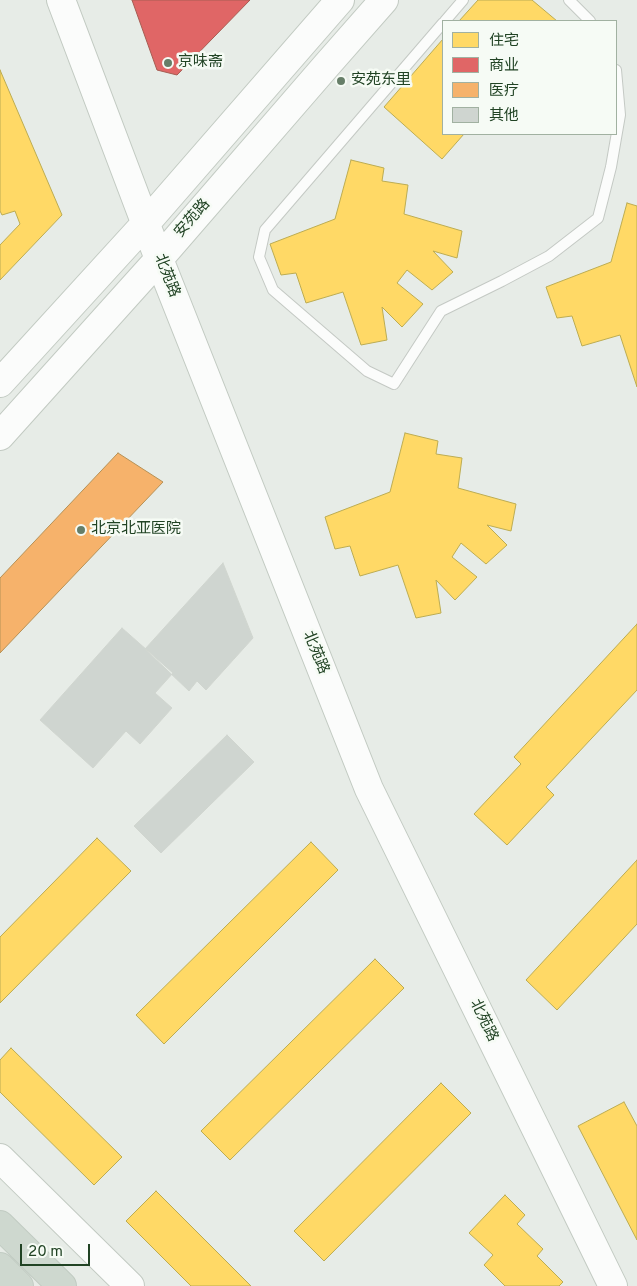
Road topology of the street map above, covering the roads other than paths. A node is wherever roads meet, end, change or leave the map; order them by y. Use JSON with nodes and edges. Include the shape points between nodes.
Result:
{"nodes":[{"id":1,"x":61,"y":0,"type":"edge"},
{"id":2,"x":340,"y":0,"type":"edge"},
{"id":3,"x":384,"y":0,"type":"edge"},
{"id":4,"x":463,"y":0,"type":"edge"},
{"id":5,"x":568,"y":0,"type":"edge"},
{"id":6,"x":446,"y":20,"type":"edge"},
{"id":7,"x":589,"y":20,"type":"edge"},
{"id":8,"x":442,"y":24,"type":"edge"},
{"id":9,"x":617,"y":81,"type":"edge"},
{"id":10,"x":617,"y":132,"type":"edge"},
{"id":11,"x":616,"y":135,"type":"edge"},
{"id":12,"x":146,"y":223,"type":"junction"},
{"id":13,"x":159,"y":259,"type":"junction"},
{"id":14,"x":0,"y":383,"type":"edge"},
{"id":15,"x":0,"y":436,"type":"edge"},
{"id":16,"x":0,"y":1158,"type":"edge"},
{"id":17,"x":0,"y":1225,"type":"edge"},
{"id":18,"x":0,"y":1268,"type":"edge"},
{"id":19,"x":18,"y":1286,"type":"edge"},
{"id":20,"x":62,"y":1286,"type":"edge"},
{"id":21,"x":130,"y":1286,"type":"edge"},
{"id":22,"x":613,"y":1286,"type":"edge"}],
"edges":[{"from":1,"to":12,"type":"street","name":"北苑路"},
{"from":2,"to":12,"type":"street"},
{"from":3,"to":13,"type":"street","name":"安苑路"},
{"from":4,"to":6,"type":"lane"},
{"from":5,"to":7,"type":"lane"},
{"from":8,"to":11,"type":"lane","via":[[265,230],[259,257],[273,290],[367,371],[394,384],[441,311],[549,256],[598,218]]},
{"from":9,"to":10,"type":"lane","via":[[620,114]]},
{"from":12,"to":13,"type":"street","name":"北苑路"},
{"from":12,"to":14,"type":"street"},
{"from":13,"to":15,"type":"street","name":"安苑路"},
{"from":13,"to":22,"type":"street","name":"北苑路","via":[[369,789]]},
{"from":16,"to":21,"type":"street"},
{"from":17,"to":20,"type":"main road"},
{"from":18,"to":19,"type":"main road"}]}
